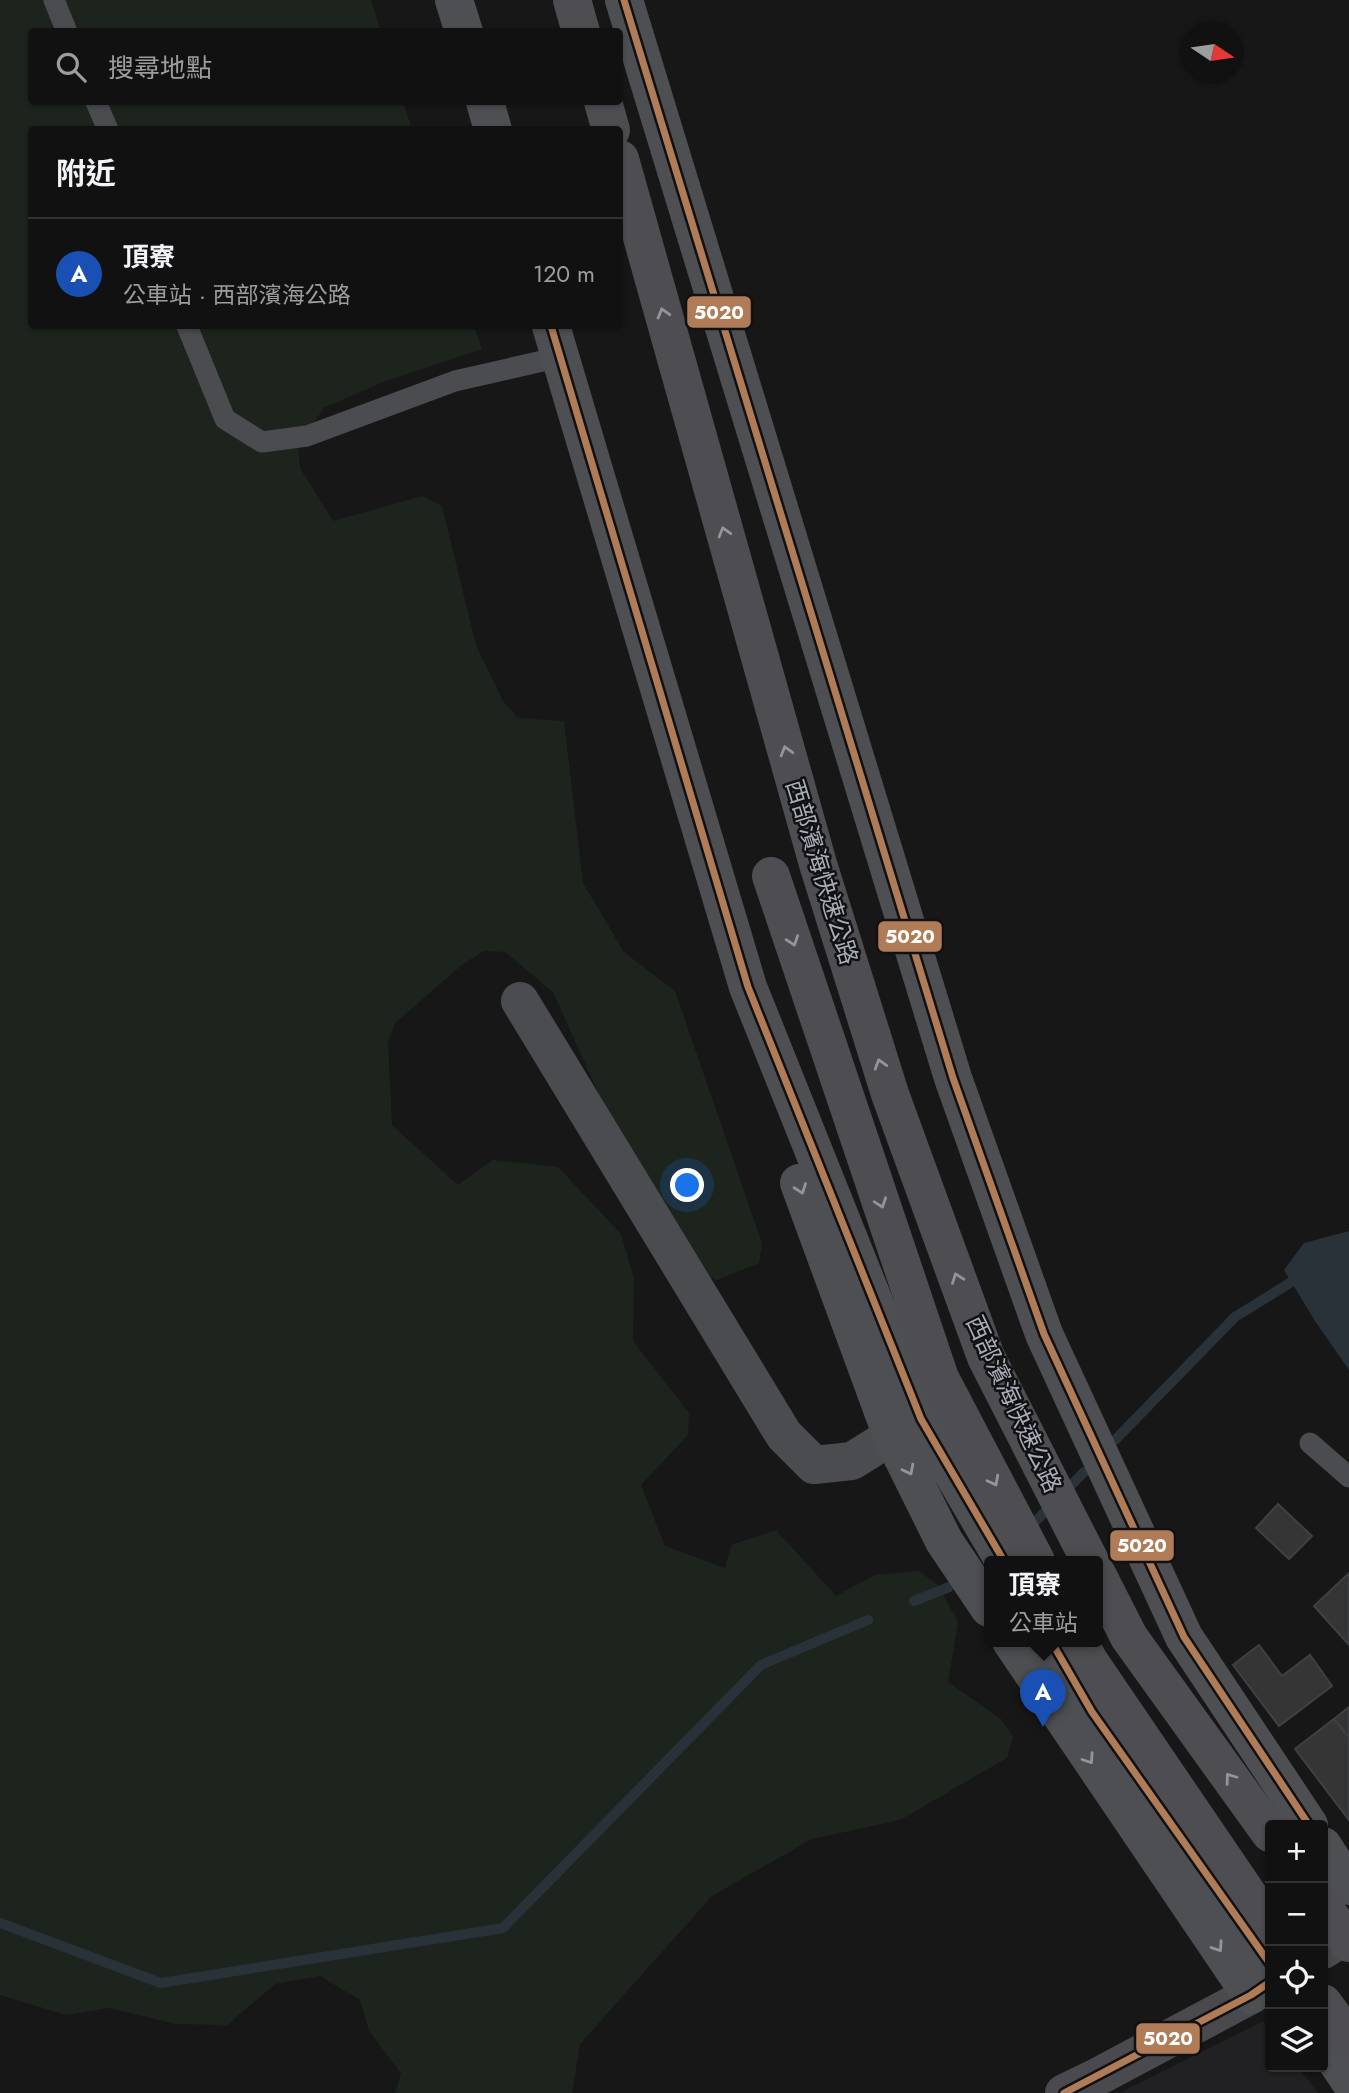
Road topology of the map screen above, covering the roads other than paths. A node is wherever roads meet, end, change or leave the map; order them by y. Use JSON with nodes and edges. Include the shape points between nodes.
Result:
{"nodes":[{"id":1,"x":54,"y":0,"type":"edge"},
{"id":2,"x":454,"y":0,"type":"edge"},
{"id":3,"x":572,"y":0,"type":"edge"},
{"id":4,"x":624,"y":0,"type":"edge"},
{"id":5,"x":65,"y":28,"type":"edge"},
{"id":6,"x":463,"y":28,"type":"edge"},
{"id":7,"x":580,"y":28,"type":"edge"},
{"id":8,"x":97,"y":105,"type":"edge"},
{"id":9,"x":486,"y":105,"type":"edge"},
{"id":10,"x":604,"y":105,"type":"edge"},
{"id":11,"x":106,"y":126,"type":"edge"},
{"id":12,"x":492,"y":126,"type":"edge"},
{"id":13,"x":610,"y":126,"type":"edge"},
{"id":14,"x":623,"y":170,"type":"edge"},
{"id":15,"x":188,"y":329,"type":"edge"},
{"id":16,"x":555,"y":341,"type":"edge"},
{"id":17,"x":669,"y":724,"type":"junction"},
{"id":18,"x":771,"y":876,"type":"dead end"},
{"id":19,"x":520,"y":1001,"type":"dead end"},
{"id":20,"x":892,"y":1436,"type":"junction"},
{"id":21,"x":1310,"y":1443,"type":"dead end"},
{"id":22,"x":1349,"y":1477,"type":"edge"},
{"id":23,"x":1001,"y":1556,"type":"edge"},
{"id":24,"x":1033,"y":1556,"type":"edge"},
{"id":25,"x":1087,"y":1556,"type":"edge"},
{"id":26,"x":1103,"y":1586,"type":"edge"},
{"id":27,"x":984,"y":1601,"type":"edge"},
{"id":28,"x":1015,"y":1647,"type":"edge"},
{"id":29,"x":1054,"y":1647,"type":"edge"},
{"id":30,"x":1081,"y":1647,"type":"edge"},
{"id":31,"x":1306,"y":1820,"type":"edge"},
{"id":32,"x":1265,"y":1826,"type":"edge"},
{"id":33,"x":1328,"y":1854,"type":"edge"},
{"id":34,"x":1349,"y":1886,"type":"edge"},
{"id":35,"x":1328,"y":1913,"type":"edge"},
{"id":36,"x":1265,"y":1920,"type":"edge"},
{"id":37,"x":1349,"y":1934,"type":"edge"},
{"id":38,"x":1349,"y":1943,"type":"edge"},
{"id":39,"x":1328,"y":1947,"type":"edge"},
{"id":40,"x":1264,"y":1980,"type":"edge"},
{"id":41,"x":1327,"y":2009,"type":"edge"},
{"id":42,"x":1349,"y":2038,"type":"edge"},
{"id":43,"x":1328,"y":2048,"type":"edge"},
{"id":44,"x":1349,"y":2080,"type":"edge"},
{"id":45,"x":1064,"y":2093,"type":"edge"}],
"edges":[{"from":1,"to":5,"type":"lane"},
{"from":2,"to":6,"type":"main road"},
{"from":3,"to":7,"type":"highway"},
{"from":4,"to":31,"type":"main road","via":[[953,1079],[1044,1334],[1184,1637]]},
{"from":8,"to":11,"type":"lane"},
{"from":9,"to":12,"type":"main road"},
{"from":10,"to":13,"type":"highway"},
{"from":25,"to":14,"type":"highway","name":"西部濱海快速公路","one_way":true,"via":[[986,1357],[890,1094],[818,864]]},
{"from":15,"to":16,"type":"lane","via":[[225,419],[262,442],[307,436]]},
{"from":16,"to":17,"type":"main road"},
{"from":17,"to":20,"type":"main road","one_way":true,"via":[[720,967]]},
{"from":17,"to":23,"type":"main road","via":[[748,988],[921,1419]]},
{"from":18,"to":24,"type":"highway","name":"西部濱海快速公路","one_way":true,"via":[[940,1378]]},
{"from":19,"to":20,"type":"street","via":[[784,1436],[814,1465],[852,1461]]},
{"from":20,"to":27,"type":"main road","one_way":true,"via":[[944,1541]]},
{"from":21,"to":22,"type":"lane"},
{"from":32,"to":26,"type":"highway","one_way":true,"via":[[1129,1637]]},
{"from":28,"to":40,"type":"main road","one_way":true},
{"from":29,"to":40,"type":"main road"},
{"from":30,"to":36,"type":"highway"},
{"from":33,"to":34,"type":"main road"},
{"from":35,"to":38,"type":"highway","bridge":true},
{"from":37,"to":39,"type":"main road"},
{"from":40,"to":45,"type":"main road"},
{"from":41,"to":42,"type":"highway"},
{"from":43,"to":44,"type":"main road"}]}
